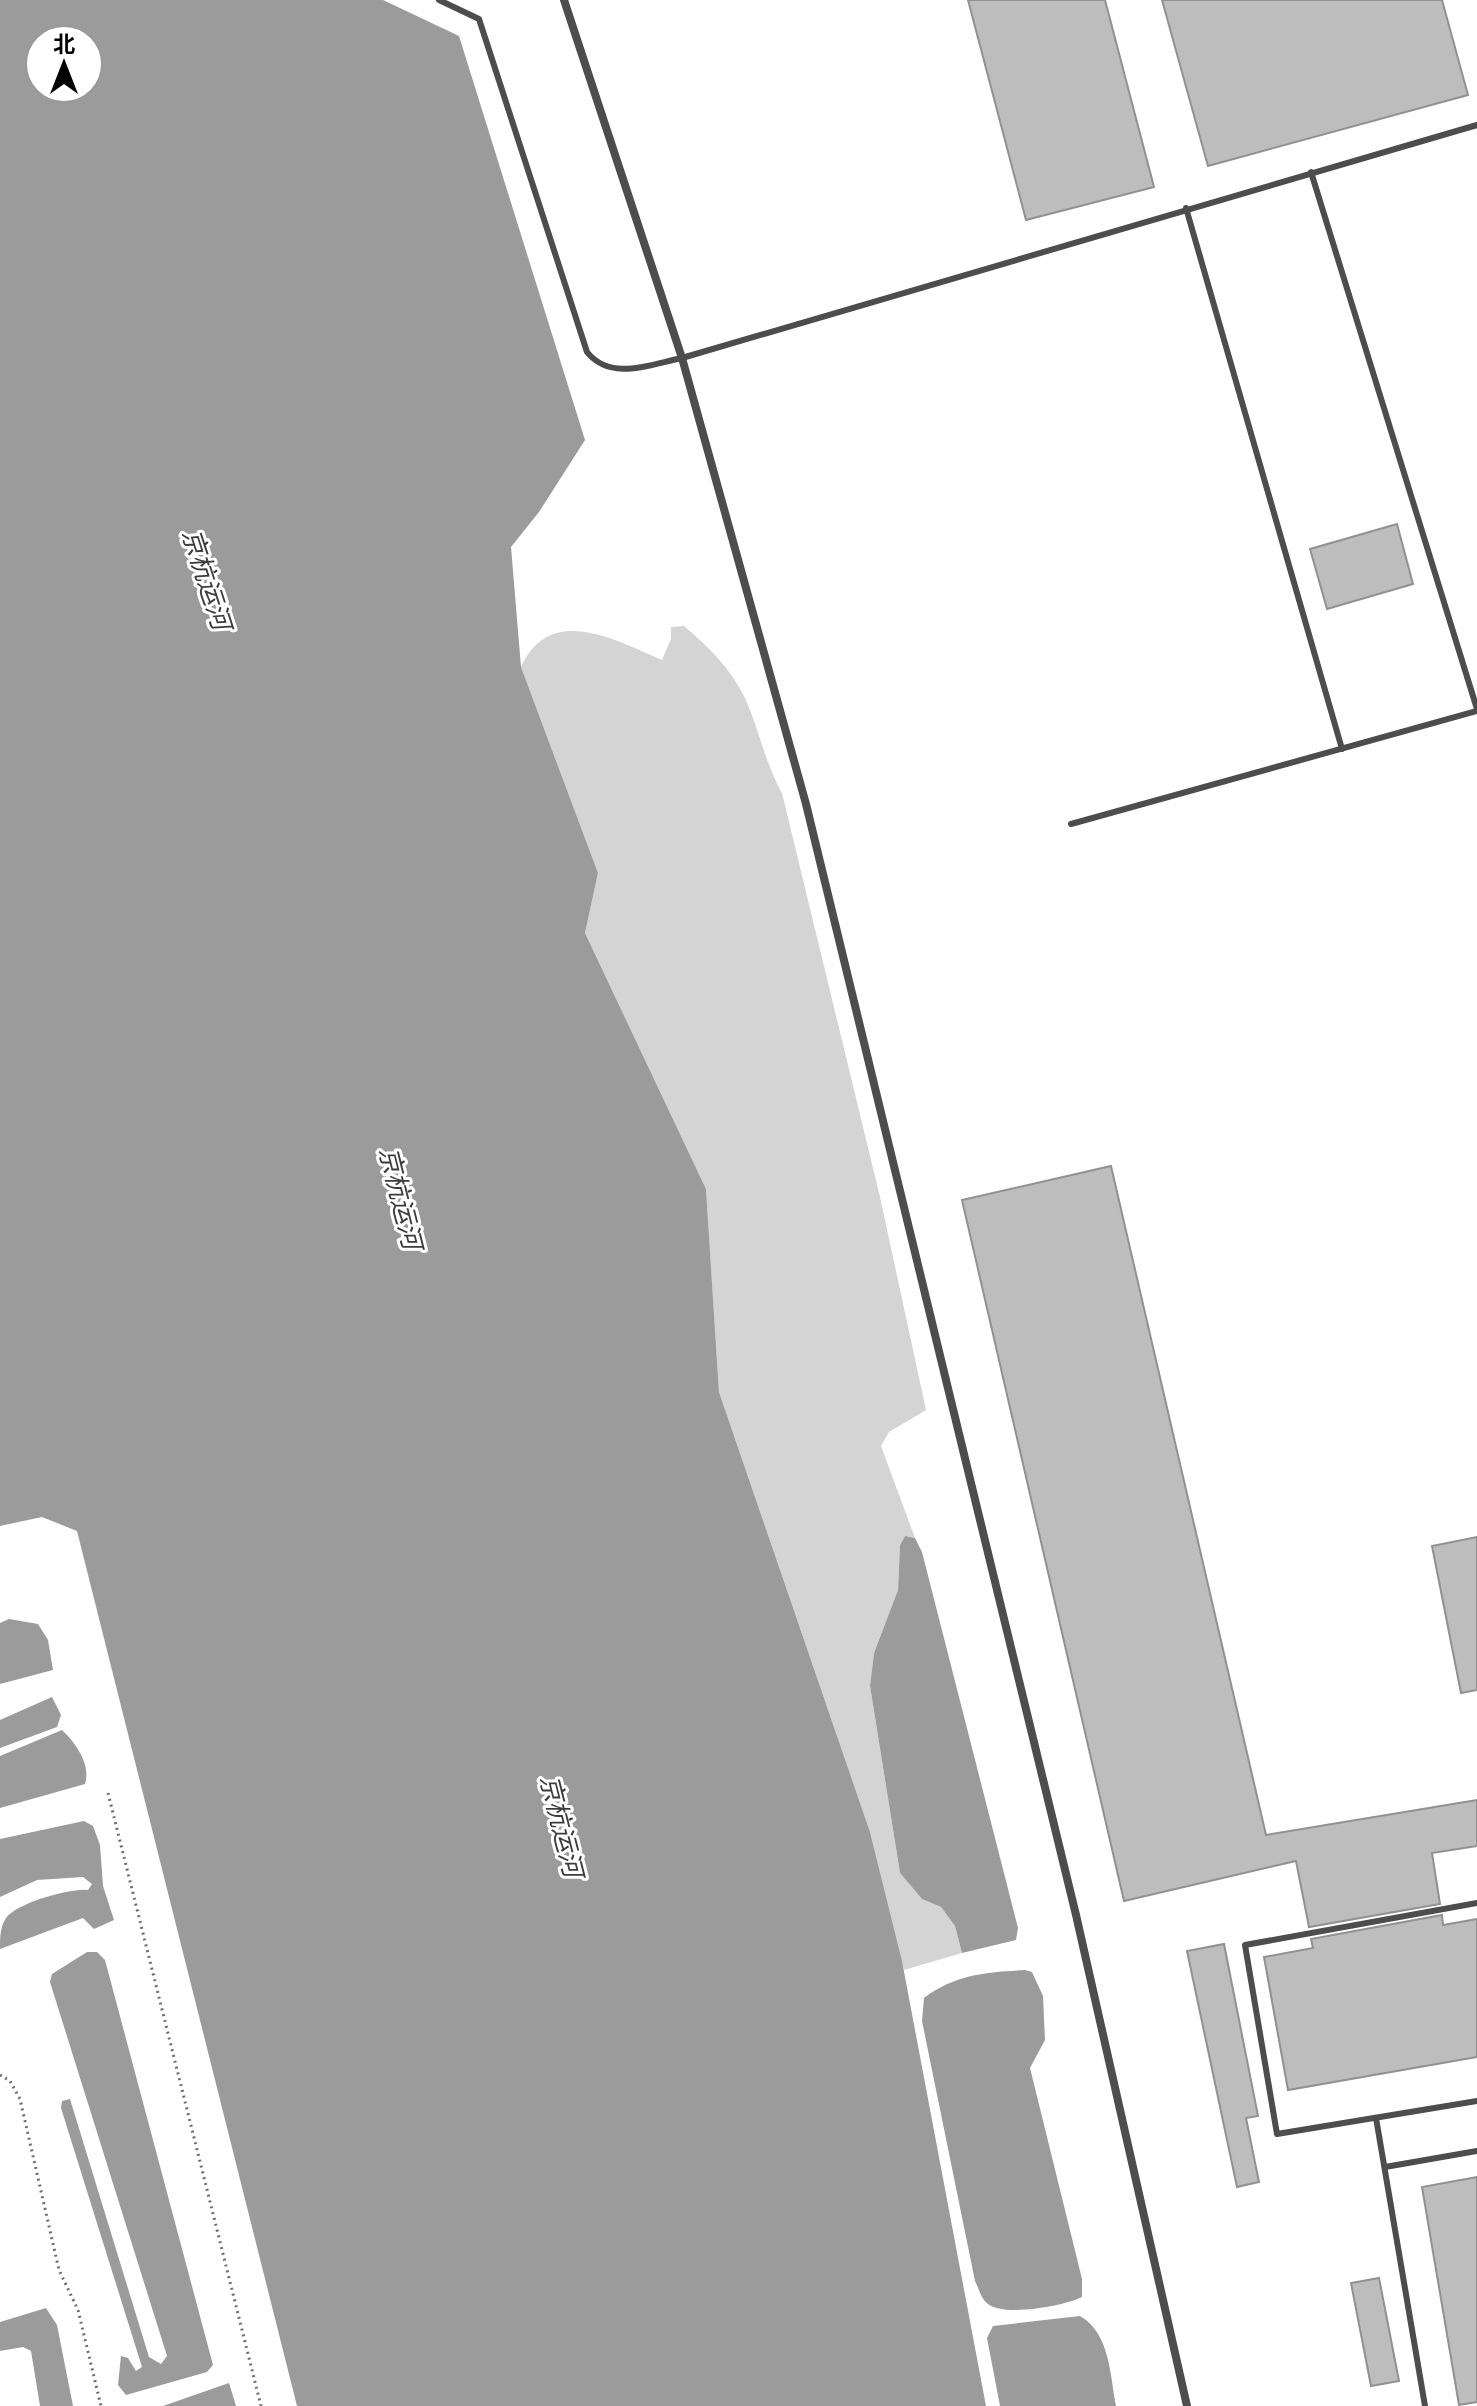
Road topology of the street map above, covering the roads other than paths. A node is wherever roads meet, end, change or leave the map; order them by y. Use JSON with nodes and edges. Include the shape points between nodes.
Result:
{"nodes":[{"id":1,"x":439,"y":0,"type":"edge"},
{"id":2,"x":564,"y":0,"type":"edge"},
{"id":3,"x":1477,"y":125,"type":"edge"},
{"id":4,"x":1311,"y":172,"type":"junction"},
{"id":5,"x":1186,"y":208,"type":"junction"},
{"id":6,"x":682,"y":358,"type":"junction"},
{"id":7,"x":1477,"y":710,"type":"edge"},
{"id":8,"x":1342,"y":749,"type":"junction"},
{"id":9,"x":1071,"y":824,"type":"dead end"},
{"id":10,"x":1477,"y":1903,"type":"edge"},
{"id":11,"x":1477,"y":2101,"type":"edge"},
{"id":12,"x":1376,"y":2118,"type":"junction"},
{"id":13,"x":1477,"y":2151,"type":"edge"},
{"id":14,"x":1385,"y":2167,"type":"junction"},
{"id":15,"x":1187,"y":2406,"type":"edge"},
{"id":16,"x":1425,"y":2406,"type":"edge"}],
"edges":[{"from":1,"to":6,"type":"lane","via":[[479,19],[587,352],[616,370]]},
{"from":2,"to":6,"type":"street"},
{"from":3,"to":4,"type":"lane"},
{"from":4,"to":5,"type":"lane"},
{"from":4,"to":7,"type":"lane"},
{"from":5,"to":6,"type":"lane"},
{"from":5,"to":8,"type":"lane"},
{"from":6,"to":15,"type":"street","via":[[810,819],[1073,1899]]},
{"from":7,"to":8,"type":"lane"},
{"from":8,"to":9,"type":"lane"},
{"from":10,"to":12,"type":"lane","via":[[1245,1945],[1277,2134]]},
{"from":11,"to":12,"type":"lane"},
{"from":12,"to":14,"type":"lane"},
{"from":13,"to":14,"type":"lane"},
{"from":14,"to":16,"type":"lane"}]}
